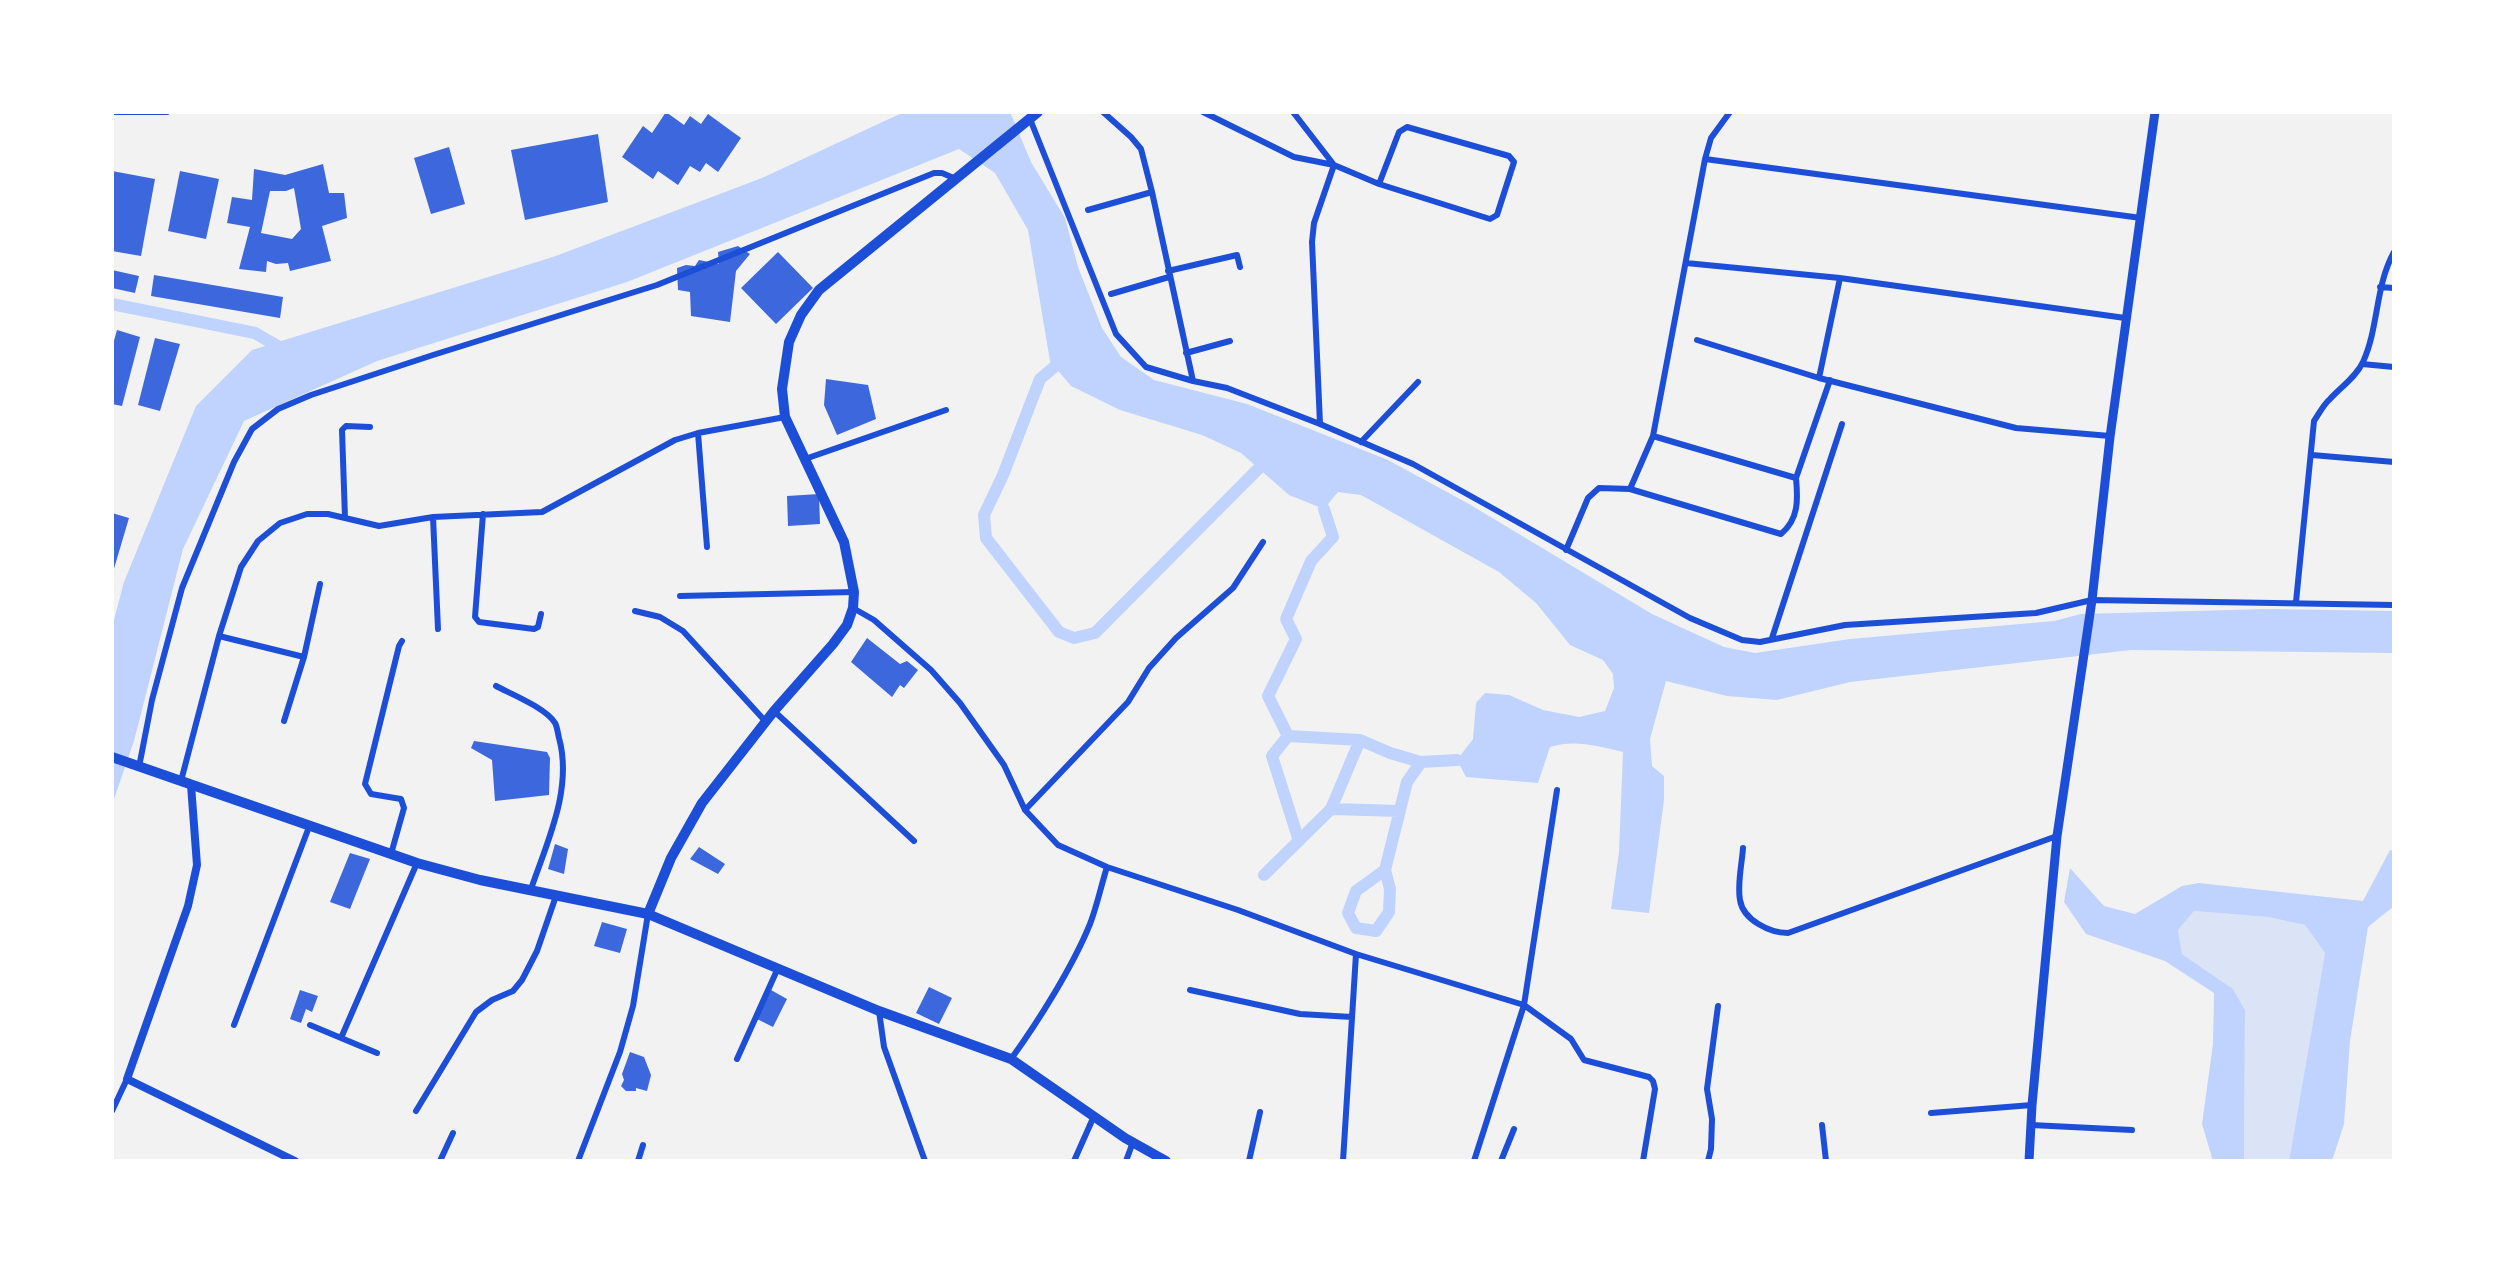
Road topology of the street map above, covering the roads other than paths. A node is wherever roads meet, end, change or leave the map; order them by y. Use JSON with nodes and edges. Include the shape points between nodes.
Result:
{"nodes":[{"id":1,"x":112,"y":112,"type":"edge"},
{"id":2,"x":166,"y":112,"type":"edge"},
{"id":3,"x":1103,"y":112,"type":"edge"},
{"id":4,"x":1203,"y":112,"type":"edge"},
{"id":5,"x":1293,"y":112,"type":"edge"},
{"id":6,"x":1730,"y":112,"type":"edge"},
{"id":7,"x":2155,"y":112,"type":"edge"},
{"id":8,"x":1031,"y":118,"type":"edge"},
{"id":9,"x":1705,"y":159,"type":"junction"},
{"id":10,"x":1334,"y":165,"type":"junction"},
{"id":11,"x":956,"y":179,"type":"junction"},
{"id":12,"x":1379,"y":184,"type":"junction"},
{"id":13,"x":1152,"y":192,"type":"junction"},
{"id":14,"x":1088,"y":209,"type":"dead end"},
{"id":15,"x":2141,"y":218,"type":"junction"},
{"id":16,"x":2394,"y":252,"type":"edge"},
{"id":17,"x":1686,"y":263,"type":"junction"},
{"id":18,"x":1240,"y":267,"type":"dead end"},
{"id":19,"x":1169,"y":274,"type":"junction"},
{"id":20,"x":1840,"y":278,"type":"junction"},
{"id":21,"x":2380,"y":287,"type":"junction"},
{"id":22,"x":2394,"y":288,"type":"edge"},
{"id":23,"x":1111,"y":294,"type":"dead end"},
{"id":24,"x":2126,"y":318,"type":"junction"},
{"id":25,"x":1697,"y":340,"type":"dead end"},
{"id":26,"x":1230,"y":341,"type":"dead end"},
{"id":27,"x":1186,"y":353,"type":"junction"},
{"id":28,"x":2362,"y":364,"type":"junction"},
{"id":29,"x":2394,"y":367,"type":"edge"},
{"id":30,"x":1819,"y":378,"type":"junction"},
{"id":31,"x":1830,"y":380,"type":"junction"},
{"id":32,"x":1193,"y":381,"type":"junction"},
{"id":33,"x":1418,"y":382,"type":"dead end"},
{"id":34,"x":946,"y":410,"type":"dead end"},
{"id":35,"x":785,"y":417,"type":"junction"},
{"id":36,"x":1320,"y":424,"type":"junction"},
{"id":37,"x":1842,"y":424,"type":"dead end"},
{"id":38,"x":370,"y":427,"type":"dead end"},
{"id":39,"x":698,"y":433,"type":"junction"},
{"id":40,"x":1653,"y":436,"type":"junction"},
{"id":41,"x":2110,"y":436,"type":"junction"},
{"id":42,"x":1361,"y":442,"type":"junction"},
{"id":43,"x":2312,"y":455,"type":"junction"},
{"id":44,"x":805,"y":459,"type":"junction"},
{"id":45,"x":2394,"y":462,"type":"edge"},
{"id":46,"x":1797,"y":478,"type":"junction"},
{"id":47,"x":1630,"y":489,"type":"junction"},
{"id":48,"x":483,"y":513,"type":"junction"},
{"id":49,"x":433,"y":517,"type":"junction"},
{"id":50,"x":345,"y":518,"type":"junction"},
{"id":51,"x":1263,"y":542,"type":"dead end"},
{"id":52,"x":707,"y":547,"type":"dead end"},
{"id":53,"x":1566,"y":550,"type":"junction"},
{"id":54,"x":320,"y":584,"type":"dead end"},
{"id":55,"x":854,"y":592,"type":"junction"},
{"id":56,"x":680,"y":596,"type":"dead end"},
{"id":57,"x":2092,"y":600,"type":"junction"},
{"id":58,"x":2296,"y":602,"type":"junction"},
{"id":59,"x":2394,"y":605,"type":"edge"},
{"id":60,"x":853,"y":608,"type":"junction"},
{"id":61,"x":635,"y":611,"type":"dead end"},
{"id":62,"x":541,"y":614,"type":"dead end"},
{"id":63,"x":438,"y":629,"type":"dead end"},
{"id":64,"x":219,"y":636,"type":"junction"},
{"id":65,"x":1772,"y":638,"type":"junction"},
{"id":66,"x":402,"y":641,"type":"dead end"},
{"id":67,"x":304,"y":657,"type":"junction"},
{"id":68,"x":496,"y":686,"type":"dead end"},
{"id":69,"x":774,"y":711,"type":"junction"},
{"id":70,"x":284,"y":721,"type":"dead end"},
{"id":71,"x":766,"y":722,"type":"junction"},
{"id":72,"x":112,"y":757,"type":"edge"},
{"id":73,"x":139,"y":766,"type":"junction"},
{"id":74,"x":186,"y":783,"type":"junction"},
{"id":75,"x":1557,"y":790,"type":"dead end"},
{"id":76,"x":1025,"y":810,"type":"junction"},
{"id":77,"x":309,"y":827,"type":"junction"},
{"id":78,"x":2057,"y":836,"type":"junction"},
{"id":79,"x":914,"y":841,"type":"dead end"},
{"id":80,"x":1743,"y":848,"type":"dead end"},
{"id":81,"x":391,"y":854,"type":"junction"},
{"id":82,"x":417,"y":863,"type":"junction"},
{"id":83,"x":1107,"y":867,"type":"junction"},
{"id":84,"x":531,"y":890,"type":"junction"},
{"id":85,"x":556,"y":895,"type":"junction"},
{"id":86,"x":648,"y":915,"type":"junction"},
{"id":87,"x":1356,"y":954,"type":"junction"},
{"id":88,"x":779,"y":968,"type":"junction"},
{"id":89,"x":1190,"y":990,"type":"dead end"},
{"id":90,"x":1524,"y":1005,"type":"junction"},
{"id":91,"x":1718,"y":1006,"type":"dead end"},
{"id":92,"x":879,"y":1011,"type":"junction"},
{"id":93,"x":1352,"y":1017,"type":"junction"},
{"id":94,"x":234,"y":1024,"type":"dead end"},
{"id":95,"x":310,"y":1025,"type":"dead end"},
{"id":96,"x":341,"y":1038,"type":"junction"},
{"id":97,"x":377,"y":1053,"type":"dead end"},
{"id":98,"x":737,"y":1059,"type":"dead end"},
{"id":99,"x":1011,"y":1059,"type":"junction"},
{"id":100,"x":127,"y":1079,"type":"junction"},
{"id":101,"x":2032,"y":1105,"type":"junction"},
{"id":102,"x":112,"y":1111,"type":"edge"},
{"id":103,"x":416,"y":1111,"type":"dead end"},
{"id":104,"x":1260,"y":1112,"type":"dead end"},
{"id":105,"x":1931,"y":1113,"type":"dead end"},
{"id":106,"x":1094,"y":1116,"type":"junction"},
{"id":107,"x":1822,"y":1125,"type":"dead end"},
{"id":108,"x":2031,"y":1125,"type":"junction"},
{"id":109,"x":1514,"y":1129,"type":"dead end"},
{"id":110,"x":2132,"y":1130,"type":"dead end"},
{"id":111,"x":453,"y":1133,"type":"dead end"},
{"id":112,"x":1133,"y":1142,"type":"junction"},
{"id":113,"x":643,"y":1145,"type":"dead end"},
{"id":114,"x":296,"y":1161,"type":"edge"},
{"id":115,"x":440,"y":1161,"type":"edge"},
{"id":116,"x":578,"y":1161,"type":"edge"},
{"id":117,"x":638,"y":1161,"type":"edge"},
{"id":118,"x":925,"y":1161,"type":"edge"},
{"id":119,"x":1074,"y":1161,"type":"edge"},
{"id":120,"x":1125,"y":1161,"type":"edge"},
{"id":121,"x":1166,"y":1161,"type":"edge"},
{"id":122,"x":1250,"y":1161,"type":"edge"},
{"id":123,"x":1343,"y":1161,"type":"edge"},
{"id":124,"x":1474,"y":1161,"type":"edge"},
{"id":125,"x":1501,"y":1161,"type":"edge"},
{"id":126,"x":1643,"y":1161,"type":"edge"},
{"id":127,"x":1708,"y":1161,"type":"edge"},
{"id":128,"x":1826,"y":1161,"type":"edge"},
{"id":129,"x":2029,"y":1161,"type":"edge"}],
"edges":[{"from":1,"to":2,"type":"street"},
{"from":3,"to":13,"type":"street","via":[[1141,149]]},
{"from":4,"to":10,"type":"street","via":[[1294,157]]},
{"from":5,"to":10,"type":"street"},
{"from":6,"to":9,"type":"street","via":[[1711,138]]},
{"from":7,"to":15,"type":"main road"},
{"from":8,"to":11,"type":"main road"},
{"from":8,"to":32,"type":"street","via":[[1116,334],[1146,367]]},
{"from":9,"to":15,"type":"street"},
{"from":9,"to":17,"type":"street"},
{"from":10,"to":12,"type":"street"},
{"from":10,"to":36,"type":"street","via":[[1312,242]]},
{"from":11,"to":35,"type":"main road","via":[[819,290],[801,315],[789,342],[782,389]]},
{"from":11,"to":73,"type":"street","via":[[934,173],[657,285],[278,409],[253,429],[234,463],[183,588]]},
{"from":12,"to":12,"type":"street","via":[[1399,132],[1407,127],[1509,156],[1514,162],[1497,215],[1490,219]]},
{"from":13,"to":14,"type":"street"},
{"from":13,"to":19,"type":"street"},
{"from":15,"to":24,"type":"main road"},
{"from":16,"to":21,"type":"street"},
{"from":17,"to":20,"type":"street"},
{"from":17,"to":40,"type":"street"},
{"from":18,"to":19,"type":"street","via":[[1237,255]]},
{"from":19,"to":23,"type":"street"},
{"from":19,"to":27,"type":"street"},
{"from":20,"to":24,"type":"street"},
{"from":20,"to":30,"type":"street"},
{"from":21,"to":22,"type":"street"},
{"from":21,"to":28,"type":"street","via":[[2374,330]]},
{"from":24,"to":41,"type":"main road"},
{"from":25,"to":30,"type":"street"},
{"from":26,"to":27,"type":"street"},
{"from":27,"to":32,"type":"street"},
{"from":28,"to":29,"type":"street"},
{"from":28,"to":43,"type":"street","via":[[2314,421]]},
{"from":30,"to":31,"type":"street"},
{"from":31,"to":41,"type":"street","via":[[2016,428]]},
{"from":31,"to":46,"type":"street"},
{"from":32,"to":36,"type":"street","via":[[1227,388]]},
{"from":33,"to":42,"type":"street"},
{"from":34,"to":44,"type":"street"},
{"from":35,"to":39,"type":"street"},
{"from":35,"to":44,"type":"main road"},
{"from":36,"to":42,"type":"street"},
{"from":37,"to":65,"type":"street"},
{"from":38,"to":50,"type":"street","via":[[346,426],[342,430]]},
{"from":39,"to":48,"type":"street","via":[[653,449],[542,512]]},
{"from":39,"to":52,"type":"street"},
{"from":40,"to":46,"type":"street"},
{"from":40,"to":47,"type":"street"},
{"from":41,"to":57,"type":"main road"},
{"from":42,"to":53,"type":"street","via":[[1413,464]]},
{"from":43,"to":45,"type":"street"},
{"from":43,"to":58,"type":"street"},
{"from":44,"to":55,"type":"main road","via":[[844,542]]},
{"from":46,"to":47,"type":"street","via":[[1792,525],[1781,534]]},
{"from":47,"to":53,"type":"street","via":[[1599,488],[1588,498]]},
{"from":48,"to":49,"type":"street"},
{"from":48,"to":62,"type":"street","via":[[475,617],[479,622],[534,629]]},
{"from":49,"to":50,"type":"street","via":[[379,526]]},
{"from":49,"to":63,"type":"street"},
{"from":50,"to":64,"type":"street","via":[[307,514],[280,523],[258,541],[241,567]]},
{"from":51,"to":76,"type":"street","via":[[1233,588],[1176,638],[1149,668],[1128,702]]},
{"from":53,"to":65,"type":"street","via":[[1690,618],[1742,640]]},
{"from":54,"to":67,"type":"street"},
{"from":55,"to":56,"type":"street"},
{"from":55,"to":60,"type":"main road"},
{"from":57,"to":58,"type":"street"},
{"from":57,"to":65,"type":"street","via":[[2036,613],[1845,625]]},
{"from":57,"to":78,"type":"main road"},
{"from":58,"to":59,"type":"street"},
{"from":60,"to":69,"type":"main road","via":[[833,644]]},
{"from":60,"to":76,"type":"street","via":[[874,620],[931,670],[960,703],[1004,765]]},
{"from":61,"to":71,"type":"street","via":[[660,617],[683,631]]},
{"from":64,"to":67,"type":"street"},
{"from":64,"to":74,"type":"street"},
{"from":66,"to":81,"type":"street","via":[[365,784],[372,794],[404,803]]},
{"from":67,"to":70,"type":"street"},
{"from":68,"to":84,"type":"street","via":[[533,705],[555,723],[562,750],[560,802]]},
{"from":69,"to":71,"type":"main road"},
{"from":69,"to":79,"type":"street"},
{"from":71,"to":86,"type":"main road","via":[[702,803],[671,858]]},
{"from":72,"to":73,"type":"main road"},
{"from":73,"to":74,"type":"main road"},
{"from":74,"to":77,"type":"main road"},
{"from":74,"to":100,"type":"street","via":[[197,866]]},
{"from":75,"to":90,"type":"street"},
{"from":76,"to":83,"type":"street","via":[[1058,845]]},
{"from":77,"to":81,"type":"main road"},
{"from":77,"to":94,"type":"street"},
{"from":78,"to":80,"type":"street","via":[[1788,933],[1762,926],[1748,916],[1740,901]]},
{"from":78,"to":101,"type":"main road"},
{"from":81,"to":82,"type":"main road"},
{"from":82,"to":84,"type":"main road"},
{"from":82,"to":96,"type":"street"},
{"from":83,"to":87,"type":"street"},
{"from":83,"to":99,"type":"street","via":[[1077,952]]},
{"from":84,"to":85,"type":"main road"},
{"from":85,"to":86,"type":"main road"},
{"from":85,"to":103,"type":"street","via":[[522,980],[513,991],[475,1012]]},
{"from":86,"to":88,"type":"main road"},
{"from":86,"to":116,"type":"street","via":[[633,1006],[620,1052]]},
{"from":87,"to":90,"type":"street"},
{"from":87,"to":93,"type":"street"},
{"from":88,"to":92,"type":"main road"},
{"from":88,"to":98,"type":"street"},
{"from":89,"to":93,"type":"street","via":[[1300,1014]]},
{"from":90,"to":124,"type":"street"},
{"from":90,"to":126,"type":"street","via":[[1571,1039],[1584,1060],[1653,1081],[1656,1089]]},
{"from":91,"to":127,"type":"street","via":[[1707,1089],[1712,1119]]},
{"from":92,"to":99,"type":"main road"},
{"from":92,"to":118,"type":"street","via":[[884,1047]]},
{"from":93,"to":123,"type":"street"},
{"from":95,"to":96,"type":"street"},
{"from":96,"to":97,"type":"street"},
{"from":99,"to":106,"type":"main road"},
{"from":100,"to":102,"type":"street"},
{"from":100,"to":114,"type":"street"},
{"from":101,"to":105,"type":"street"},
{"from":101,"to":108,"type":"main road"},
{"from":104,"to":122,"type":"street"},
{"from":106,"to":112,"type":"main road"},
{"from":106,"to":119,"type":"street"},
{"from":107,"to":128,"type":"street"},
{"from":108,"to":110,"type":"street"},
{"from":108,"to":129,"type":"main road"},
{"from":109,"to":125,"type":"street"},
{"from":111,"to":115,"type":"street"},
{"from":112,"to":120,"type":"street"},
{"from":112,"to":121,"type":"main road"},
{"from":113,"to":117,"type":"street"}]}
